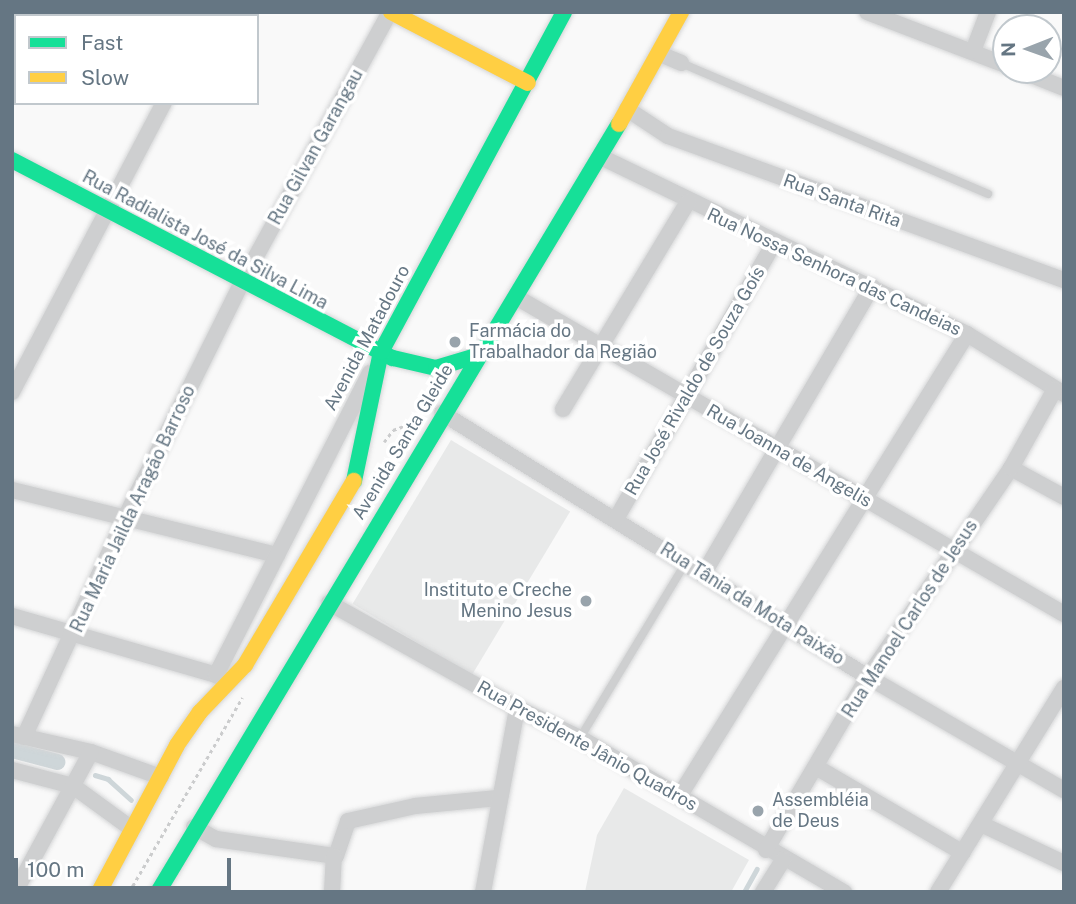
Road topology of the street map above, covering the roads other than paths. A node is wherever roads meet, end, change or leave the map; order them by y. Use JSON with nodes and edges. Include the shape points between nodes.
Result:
{"nodes":[{"id":1,"x":390,"y":12,"type":"edge"},
{"id":2,"x":564,"y":12,"type":"edge"},
{"id":3,"x":681,"y":12,"type":"edge"},
{"id":4,"x":867,"y":12,"type":"edge"},
{"id":5,"x":988,"y":12,"type":"edge"},
{"id":6,"x":973,"y":51,"type":"junction"},
{"id":7,"x":660,"y":54,"type":"junction"},
{"id":8,"x":992,"y":59,"type":"edge"},
{"id":9,"x":681,"y":63,"type":"joint"},
{"id":10,"x":528,"y":83,"type":"junction"},
{"id":11,"x":163,"y":105,"type":"edge"},
{"id":12,"x":627,"y":109,"type":"junction"},
{"id":13,"x":601,"y":157,"type":"junction"},
{"id":14,"x":12,"y":159,"type":"edge"},
{"id":15,"x":988,"y":194,"type":"dead end"},
{"id":16,"x":688,"y":201,"type":"junction"},
{"id":17,"x":108,"y":210,"type":"junction"},
{"id":18,"x":774,"y":243,"type":"junction"},
{"id":19,"x":1064,"y":280,"type":"edge"},
{"id":20,"x":242,"y":282,"type":"junction"},
{"id":21,"x":872,"y":287,"type":"junction"},
{"id":22,"x":516,"y":297,"type":"junction"},
{"id":23,"x":967,"y":334,"type":"junction"},
{"id":24,"x":600,"y":346,"type":"junction"},
{"id":25,"x":381,"y":352,"type":"junction"},
{"id":26,"x":477,"y":356,"type":"junction"},
{"id":27,"x":12,"y":391,"type":"edge"},
{"id":28,"x":1060,"y":391,"type":"edge"},
{"id":29,"x":687,"y":397,"type":"junction"},
{"id":30,"x":563,"y":409,"type":"dead end"},
{"id":31,"x":442,"y":413,"type":"junction"},
{"id":32,"x":778,"y":450,"type":"junction"},
{"id":33,"x":1012,"y":468,"type":"junction"},
{"id":34,"x":12,"y":490,"type":"edge"},
{"id":35,"x":1064,"y":498,"type":"edge"},
{"id":36,"x":867,"y":501,"type":"junction"},
{"id":37,"x":126,"y":516,"type":"junction"},
{"id":38,"x":616,"y":519,"type":"junction"},
{"id":39,"x":955,"y":550,"type":"junction"},
{"id":40,"x":277,"y":555,"type":"junction"},
{"id":41,"x":687,"y":561,"type":"junction"},
{"id":42,"x":704,"y":573,"type":"junction"},
{"id":43,"x":329,"y":603,"type":"junction"},
{"id":44,"x":1064,"y":614,"type":"edge"},
{"id":45,"x":12,"y":616,"type":"edge"},
{"id":46,"x":786,"y":627,"type":"junction"},
{"id":47,"x":74,"y":632,"type":"junction"},
{"id":48,"x":868,"y":677,"type":"junction"},
{"id":49,"x":222,"y":678,"type":"junction"},
{"id":50,"x":1061,"y":698,"type":"edge"},
{"id":51,"x":517,"y":708,"type":"junction"},
{"id":52,"x":18,"y":735,"type":"edge"},
{"id":53,"x":580,"y":738,"type":"junction"},
{"id":54,"x":91,"y":752,"type":"junction"},
{"id":55,"x":1016,"y":766,"type":"junction"},
{"id":56,"x":816,"y":767,"type":"junction"},
{"id":57,"x":12,"y":770,"type":"edge"},
{"id":58,"x":161,"y":777,"type":"junction"},
{"id":59,"x":73,"y":786,"type":"junction"},
{"id":60,"x":1064,"y":790,"type":"edge"},
{"id":61,"x":680,"y":795,"type":"junction"},
{"id":62,"x":498,"y":797,"type":"junction"},
{"id":63,"x":981,"y":824,"type":"junction"},
{"id":64,"x":194,"y":827,"type":"junction"},
{"id":65,"x":132,"y":829,"type":"junction"},
{"id":66,"x":766,"y":850,"type":"junction"},
{"id":67,"x":963,"y":853,"type":"junction"},
{"id":68,"x":334,"y":856,"type":"junction"},
{"id":69,"x":783,"y":860,"type":"junction"},
{"id":70,"x":1064,"y":863,"type":"edge"},
{"id":71,"x":15,"y":892,"type":"edge"},
{"id":72,"x":99,"y":892,"type":"edge"},
{"id":73,"x":158,"y":892,"type":"edge"},
{"id":74,"x":332,"y":892,"type":"edge"},
{"id":75,"x":483,"y":892,"type":"edge"},
{"id":76,"x":763,"y":892,"type":"edge"},
{"id":77,"x":844,"y":892,"type":"edge"},
{"id":78,"x":938,"y":892,"type":"edge"}],
"edges":[{"from":1,"to":10,"type":"main road"},
{"from":1,"to":20,"type":"street","name":"Rua Gilvan Garangau"},
{"from":2,"to":10,"type":"main road","name":"Avenida Matadouro"},
{"from":3,"to":7,"type":"main road","name":"Avenida Santa Gleide"},
{"from":4,"to":6,"type":"street"},
{"from":5,"to":6,"type":"street"},
{"from":6,"to":8,"type":"street"},
{"from":7,"to":9,"type":"street"},
{"from":7,"to":12,"type":"main road","name":"Avenida Santa Gleide"},
{"from":9,"to":15,"type":"lane"},
{"from":10,"to":25,"type":"main road","name":"Avenida Matadouro"},
{"from":11,"to":17,"type":"street"},
{"from":12,"to":13,"type":"main road","name":"Avenida Santa Gleide"},
{"from":12,"to":19,"type":"street","name":"Rua Santa Rita","via":[[668,136]]},
{"from":13,"to":16,"type":"street","name":"Rua Nossa Senhora das Candeias"},
{"from":13,"to":22,"type":"main road","name":"Avenida Santa Gleide"},
{"from":14,"to":17,"type":"main road","name":"Rua Radialista José da Silva Lima"},
{"from":16,"to":18,"type":"street","name":"Rua Nossa Senhora das Candeias"},
{"from":16,"to":24,"type":"street"},
{"from":17,"to":20,"type":"main road","name":"Rua Radialista José da Silva Lima"},
{"from":17,"to":27,"type":"street"},
{"from":18,"to":21,"type":"street","name":"Rua Nossa Senhora das Candeias"},
{"from":18,"to":29,"type":"street","name":"Rua José Rivaldo de Souza Goís"},
{"from":20,"to":25,"type":"main road","name":"Rua Radialista José da Silva Lima"},
{"from":20,"to":37,"type":"street","name":"Rua Maria Jailda Aragão Barroso"},
{"from":21,"to":23,"type":"street","name":"Rua Nossa Senhora das Candeias"},
{"from":21,"to":32,"type":"street"},
{"from":22,"to":24,"type":"street","name":"Rua Joanna de Angelis"},
{"from":22,"to":26,"type":"main road","name":"Avenida Santa Gleide"},
{"from":23,"to":28,"type":"street","name":"Rua Nossa Senhora das Candeias"},
{"from":23,"to":36,"type":"street"},
{"from":24,"to":29,"type":"street","name":"Rua Joanna de Angelis"},
{"from":24,"to":30,"type":"street"},
{"from":25,"to":26,"type":"main road","name":"Rua Radialista José da Silva Lima","via":[[424,367],[448,366]]},
{"from":25,"to":40,"type":"street","name":"Avenida Matadouro"},
{"from":25,"to":49,"type":"main road","name":"Avenida Santa Gleide","via":[[354,483],[245,665]]},
{"from":26,"to":31,"type":"main road","name":"Avenida Santa Gleide"},
{"from":28,"to":33,"type":"street","name":"Rua Manoel Carlos de Jesus"},
{"from":29,"to":32,"type":"street","name":"Rua Joanna de Angelis"},
{"from":29,"to":38,"type":"street","name":"Rua José Rivaldo de Souza Goís"},
{"from":31,"to":38,"type":"street","name":"Rua Tânia da Mota Paixão"},
{"from":31,"to":43,"type":"main road","name":"Avenida Santa Gleide"},
{"from":32,"to":36,"type":"street","name":"Rua Joanna de Angelis"},
{"from":32,"to":42,"type":"street"},
{"from":33,"to":35,"type":"street"},
{"from":33,"to":39,"type":"street","name":"Rua Manoel Carlos de Jesus"},
{"from":34,"to":37,"type":"street"},
{"from":36,"to":39,"type":"street","name":"Rua Joanna de Angelis"},
{"from":36,"to":46,"type":"street"},
{"from":37,"to":40,"type":"street"},
{"from":37,"to":47,"type":"street","name":"Rua Maria Jailda Aragão Barroso"},
{"from":38,"to":41,"type":"street","name":"Rua Tânia da Mota Paixão"},
{"from":39,"to":44,"type":"street","name":"Rua Joanna de Angelis"},
{"from":39,"to":48,"type":"street","name":"Rua Manoel Carlos de Jesus"},
{"from":40,"to":49,"type":"street","name":"Avenida Matadouro"},
{"from":41,"to":42,"type":"street","name":"Rua Tânia da Mota Paixão"},
{"from":41,"to":53,"type":"lane"},
{"from":42,"to":46,"type":"street","name":"Rua Tânia da Mota Paixão"},
{"from":43,"to":51,"type":"street","name":"Rua Presidente Jânio Quadros"},
{"from":43,"to":64,"type":"main road","name":"Avenida Santa Gleide"},
{"from":45,"to":47,"type":"street"},
{"from":46,"to":48,"type":"street","name":"Rua Tânia da Mota Paixão"},
{"from":46,"to":61,"type":"street"},
{"from":47,"to":49,"type":"street"},
{"from":47,"to":52,"type":"street","name":"Rua Maria Jailda Aragão Barroso"},
{"from":48,"to":55,"type":"street","name":"Rua Tânia da Mota Paixão"},
{"from":48,"to":56,"type":"street","name":"Rua Manoel Carlos de Jesus"},
{"from":49,"to":58,"type":"main road","name":"Avenida Santa Gleide"},
{"from":50,"to":55,"type":"street"},
{"from":51,"to":53,"type":"street","name":"Rua Presidente Jânio Quadros"},
{"from":51,"to":62,"type":"street"},
{"from":52,"to":54,"type":"street"},
{"from":53,"to":61,"type":"street","name":"Rua Presidente Jânio Quadros"},
{"from":54,"to":58,"type":"street"},
{"from":54,"to":59,"type":"street"},
{"from":55,"to":60,"type":"street","name":"Rua Tânia da Mota Paixão"},
{"from":55,"to":63,"type":"street"},
{"from":56,"to":66,"type":"street","name":"Rua Manoel Carlos de Jesus"},
{"from":56,"to":67,"type":"street"},
{"from":57,"to":59,"type":"street"},
{"from":58,"to":65,"type":"main road","name":"Avenida Santa Gleide"},
{"from":59,"to":65,"type":"street"},
{"from":59,"to":71,"type":"street"},
{"from":61,"to":66,"type":"street","name":"Rua Presidente Jânio Quadros"},
{"from":62,"to":68,"type":"street","via":[[415,806],[348,821]]},
{"from":62,"to":75,"type":"street"},
{"from":63,"to":67,"type":"street"},
{"from":63,"to":70,"type":"street"},
{"from":64,"to":68,"type":"street","via":[[216,839]]},
{"from":64,"to":73,"type":"main road","name":"Avenida Santa Gleide"},
{"from":65,"to":72,"type":"main road","name":"Avenida Santa Gleide"},
{"from":66,"to":69,"type":"street","name":"Rua Presidente Jânio Quadros"},
{"from":67,"to":78,"type":"street"},
{"from":68,"to":74,"type":"street"},
{"from":69,"to":76,"type":"street"},
{"from":69,"to":77,"type":"street","name":"Rua Presidente Jânio Quadros"}]}
